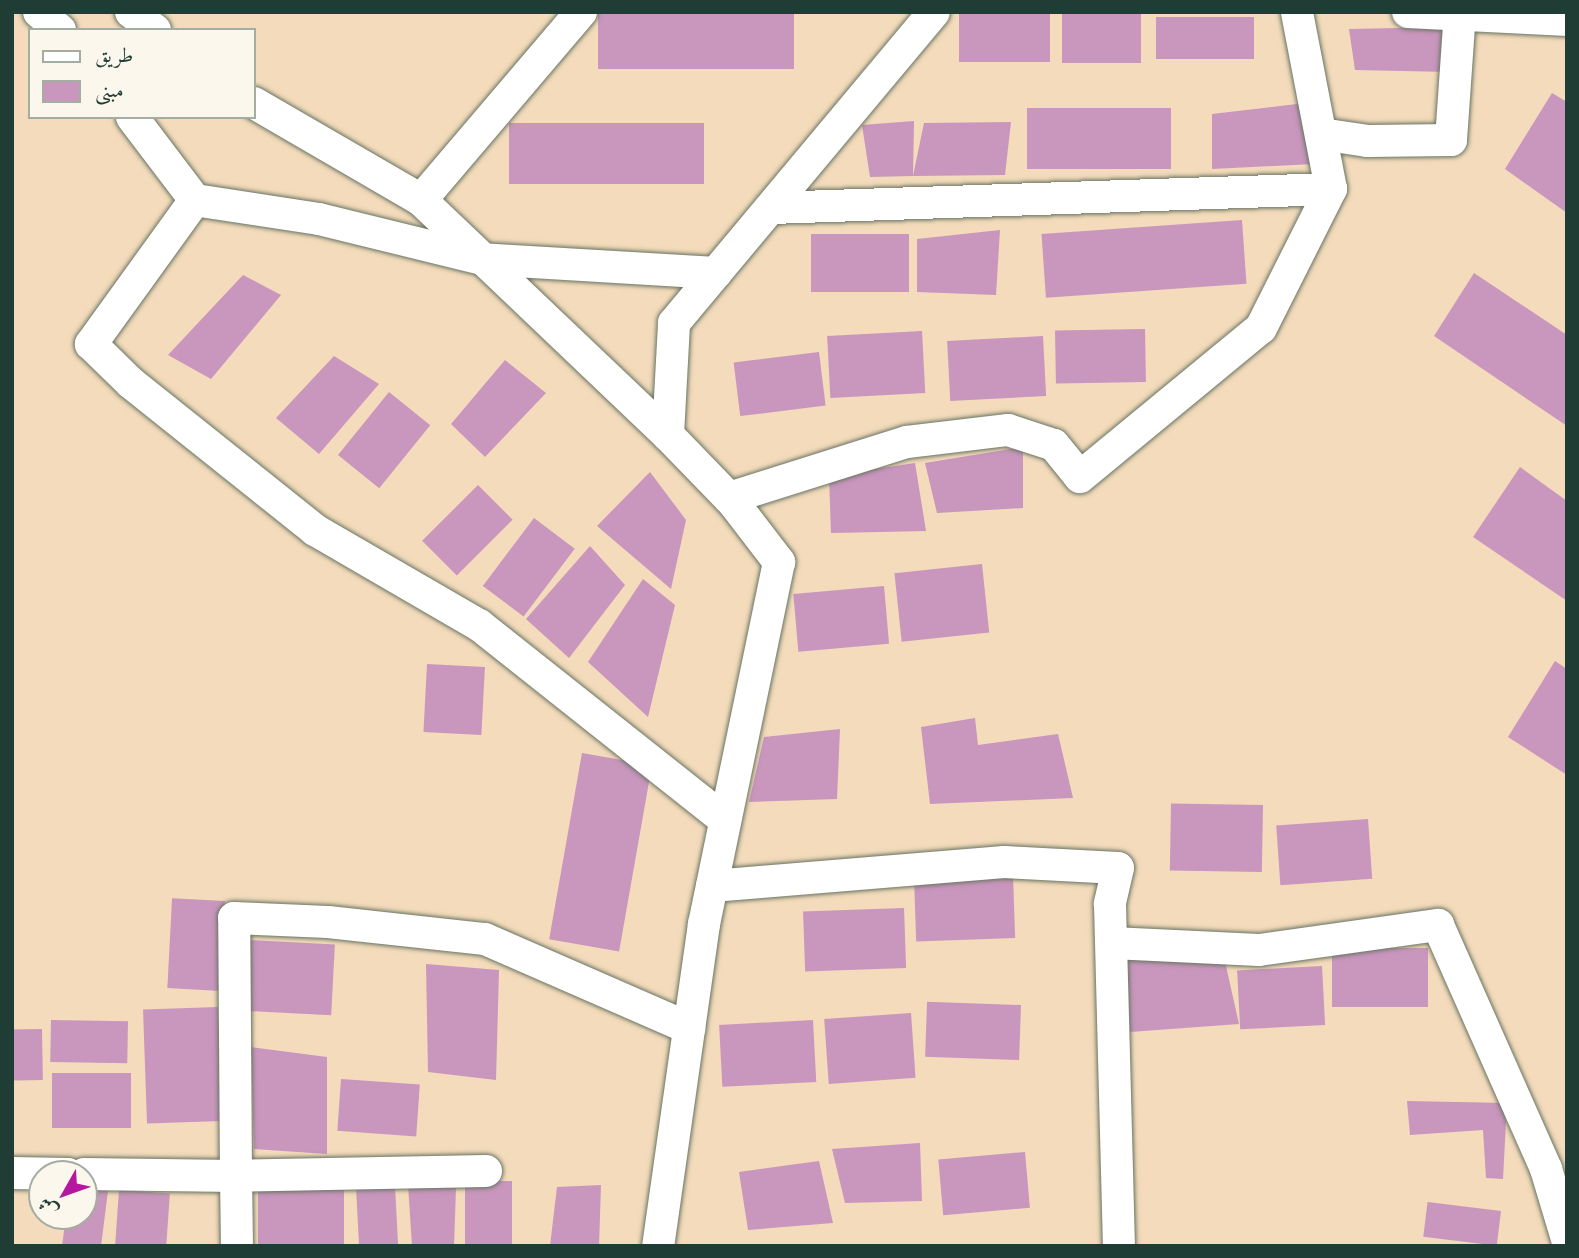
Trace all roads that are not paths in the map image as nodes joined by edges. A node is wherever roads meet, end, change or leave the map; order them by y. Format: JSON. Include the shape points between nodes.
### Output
{"nodes":[{"id":1,"x":39,"y":12,"type":"edge"},
{"id":2,"x":131,"y":12,"type":"edge"},
{"id":3,"x":581,"y":12,"type":"edge"},
{"id":4,"x":934,"y":12,"type":"edge"},
{"id":5,"x":1297,"y":12,"type":"edge"},
{"id":6,"x":1408,"y":12,"type":"edge"},
{"id":7,"x":1460,"y":13,"type":"edge"},
{"id":8,"x":1567,"y":20,"type":"edge"},
{"id":9,"x":58,"y":28,"type":"edge"},
{"id":10,"x":152,"y":28,"type":"edge"},
{"id":11,"x":256,"y":104,"type":"edge"},
{"id":12,"x":134,"y":119,"type":"edge"},
{"id":13,"x":1321,"y":134,"type":"junction"},
{"id":14,"x":1331,"y":190,"type":"junction"},
{"id":15,"x":195,"y":200,"type":"junction"},
{"id":16,"x":421,"y":200,"type":"junction"},
{"id":17,"x":771,"y":208,"type":"junction"},
{"id":18,"x":482,"y":259,"type":"junction"},
{"id":19,"x":716,"y":273,"type":"junction"},
{"id":20,"x":668,"y":435,"type":"junction"},
{"id":21,"x":729,"y":498,"type":"junction"},
{"id":22,"x":725,"y":820,"type":"junction"},
{"id":23,"x":712,"y":886,"type":"junction"},
{"id":24,"x":1111,"y":943,"type":"junction"},
{"id":25,"x":689,"y":1028,"type":"junction"},
{"id":26,"x":486,"y":1171,"type":"dead end"},
{"id":27,"x":98,"y":1174,"type":"edge"},
{"id":28,"x":236,"y":1176,"type":"junction"},
{"id":29,"x":1567,"y":1239,"type":"edge"},
{"id":30,"x":237,"y":1246,"type":"edge"},
{"id":31,"x":658,"y":1246,"type":"edge"},
{"id":32,"x":1119,"y":1246,"type":"edge"}],
"edges":[{"from":1,"to":9,"type":"street"},
{"from":2,"to":10,"type":"street"},
{"from":3,"to":16,"type":"street"},
{"from":4,"to":17,"type":"street"},
{"from":5,"to":13,"type":"street"},
{"from":6,"to":7,"type":"street"},
{"from":7,"to":8,"type":"street"},
{"from":7,"to":13,"type":"street","via":[[1451,140],[1368,141]]},
{"from":11,"to":16,"type":"street"},
{"from":12,"to":15,"type":"street"},
{"from":13,"to":14,"type":"street"},
{"from":14,"to":17,"type":"street"},
{"from":14,"to":21,"type":"street","via":[[1261,328],[1080,477],[1054,446],[1008,430],[907,442]]},
{"from":15,"to":18,"type":"street","via":[[319,219]]},
{"from":15,"to":22,"type":"street","via":[[91,344],[131,383],[315,530],[479,625]]},
{"from":16,"to":18,"type":"street"},
{"from":17,"to":19,"type":"street"},
{"from":18,"to":19,"type":"street"},
{"from":18,"to":20,"type":"street"},
{"from":19,"to":20,"type":"street","via":[[674,323]]},
{"from":20,"to":21,"type":"street"},
{"from":21,"to":22,"type":"street","via":[[779,562]]},
{"from":22,"to":23,"type":"street"},
{"from":23,"to":24,"type":"street","via":[[1004,862],[1118,868],[1110,904]]},
{"from":23,"to":25,"type":"street"},
{"from":24,"to":29,"type":"street","via":[[1259,950],[1437,925],[1546,1169]]},
{"from":24,"to":32,"type":"street"},
{"from":25,"to":28,"type":"street","via":[[485,939],[328,922],[234,918]]},
{"from":25,"to":31,"type":"street"},
{"from":26,"to":28,"type":"street"},
{"from":27,"to":28,"type":"street"},
{"from":28,"to":30,"type":"street"}]}
